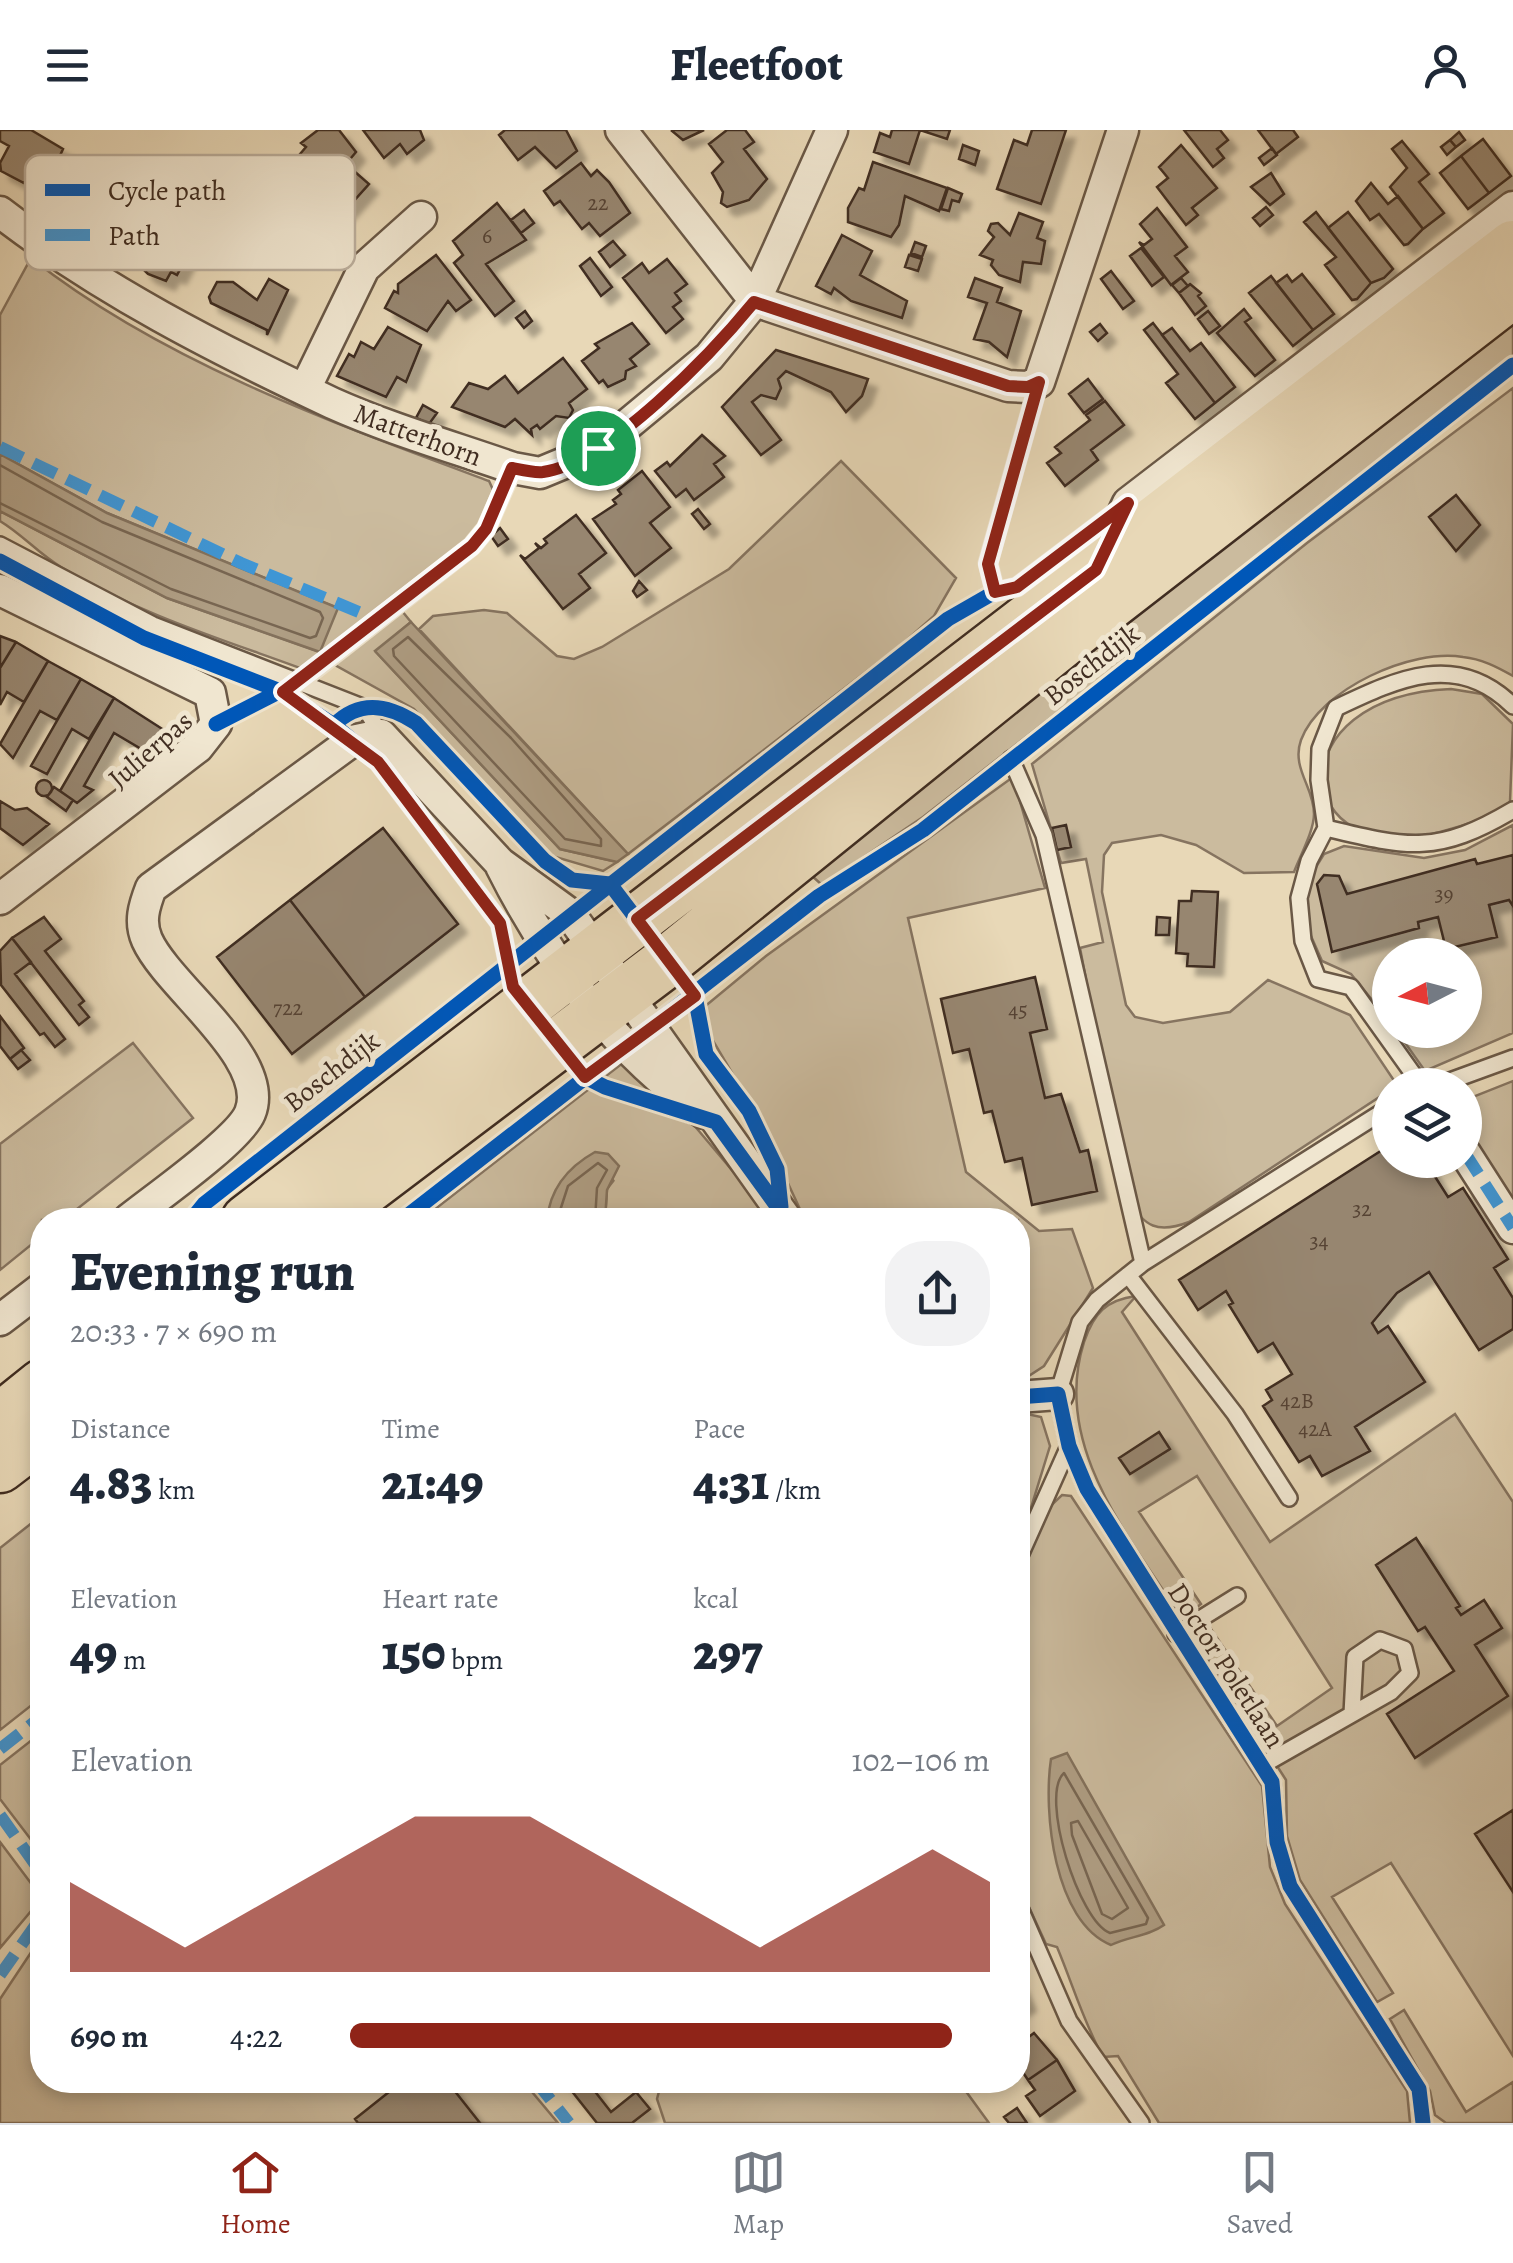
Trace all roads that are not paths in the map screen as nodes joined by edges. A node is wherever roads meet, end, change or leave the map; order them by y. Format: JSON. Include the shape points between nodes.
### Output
{"nodes":[{"id":1,"x":622,"y":130,"type":"edge"},
{"id":2,"x":832,"y":130,"type":"edge"},
{"id":3,"x":1123,"y":130,"type":"edge"},
{"id":4,"x":1513,"y":207,"type":"edge"},
{"id":5,"x":0,"y":212,"type":"edge"},
{"id":6,"x":422,"y":217,"type":"dead end"},
{"id":7,"x":25,"y":230,"type":"edge"},
{"id":8,"x":1513,"y":246,"type":"edge"},
{"id":9,"x":83,"y":270,"type":"edge"},
{"id":10,"x":1513,"y":292,"type":"edge"},
{"id":11,"x":754,"y":302,"type":"junction"},
{"id":12,"x":306,"y":389,"type":"junction"},
{"id":13,"x":0,"y":546,"type":"edge"},
{"id":14,"x":1096,"y":570,"type":"junction"},
{"id":15,"x":0,"y":590,"type":"edge"},
{"id":16,"x":1513,"y":706,"type":"edge"},
{"id":17,"x":382,"y":734,"type":"junction"},
{"id":18,"x":1011,"y":759,"type":"dead end"},
{"id":19,"x":1513,"y":810,"type":"edge"},
{"id":20,"x":1326,"y":828,"type":"junction"},
{"id":21,"x":2,"y":895,"type":"edge"},
{"id":22,"x":584,"y":964,"type":"junction"},
{"id":23,"x":613,"y":1003,"type":"junction"},
{"id":24,"x":1513,"y":1058,"type":"edge"},
{"id":25,"x":1409,"y":1068,"type":"edge"},
{"id":26,"x":1482,"y":1069,"type":"edge"},
{"id":27,"x":1372,"y":1118,"type":"edge"},
{"id":28,"x":1481,"y":1178,"type":"edge"},
{"id":29,"x":143,"y":1208,"type":"edge"},
{"id":30,"x":263,"y":1208,"type":"edge"},
{"id":31,"x":341,"y":1208,"type":"edge"},
{"id":32,"x":778,"y":1208,"type":"edge"},
{"id":33,"x":1513,"y":1228,"type":"edge"},
{"id":34,"x":1142,"y":1263,"type":"junction"},
{"id":35,"x":1128,"y":1275,"type":"junction"},
{"id":36,"x":30,"y":1297,"type":"edge"},
{"id":37,"x":0,"y":1320,"type":"edge"},
{"id":38,"x":1058,"y":1394,"type":"junction"},
{"id":39,"x":30,"y":1395,"type":"edge"},
{"id":40,"x":1030,"y":1396,"type":"edge"},
{"id":41,"x":0,"y":1419,"type":"edge"},
{"id":42,"x":30,"y":1444,"type":"edge"},
{"id":43,"x":1069,"y":1446,"type":"junction"},
{"id":44,"x":0,"y":1467,"type":"edge"},
{"id":45,"x":1289,"y":1498,"type":"dead end"},
{"id":46,"x":1030,"y":1533,"type":"edge"},
{"id":47,"x":1237,"y":1596,"type":"dead end"},
{"id":48,"x":1176,"y":1634,"type":"junction"},
{"id":49,"x":1352,"y":1714,"type":"junction"},
{"id":50,"x":1261,"y":1766,"type":"junction"},
{"id":51,"x":1030,"y":1932,"type":"edge"},
{"id":52,"x":1140,"y":2123,"type":"edge"},
{"id":53,"x":1424,"y":2123,"type":"edge"}],
"edges":[{"from":1,"to":11,"type":"street"},
{"from":2,"to":11,"type":"street","name":"Matterhorn"},
{"from":3,"to":11,"type":"street","via":[[1039,382],[1008,386]]},
{"from":4,"to":14,"type":"street","via":[[1128,503]]},
{"from":5,"to":7,"type":"street","name":"Matterhorn"},
{"from":6,"to":12,"type":"street","via":[[364,268]]},
{"from":8,"to":14,"type":"main road"},
{"from":9,"to":12,"type":"street","name":"Matterhorn"},
{"from":10,"to":23,"type":"main road","name":"Boschdijk","via":[[1091,619]]},
{"from":11,"to":12,"type":"street","name":"Matterhorn","via":[[709,356],[598,448],[540,473]]},
{"from":13,"to":17,"type":"lane","via":[[153,624],[366,708]]},
{"from":14,"to":22,"type":"main road"},
{"from":15,"to":21,"type":"street","name":"Julierpas","via":[[210,693],[216,724],[198,747]]},
{"from":16,"to":20,"type":"lane","via":[[1454,672],[1394,681],[1336,708],[1320,749]]},
{"from":17,"to":22,"type":"street","via":[[500,863],[528,920]]},
{"from":17,"to":29,"type":"street","name":"Boschdijk","via":[[352,742],[151,888],[142,912],[147,940],[242,1063],[254,1089],[250,1115],[235,1133]]},
{"from":18,"to":34,"type":"lane","via":[[1044,835]]},
{"from":19,"to":20,"type":"lane","via":[[1437,844],[1397,845]]},
{"from":20,"to":25,"type":"lane","via":[[1299,898],[1303,941],[1318,979],[1351,986]]},
{"from":22,"to":23,"type":"street"},
{"from":22,"to":30,"type":"main road"},
{"from":23,"to":31,"type":"main road","name":"Boschdijk"},
{"from":23,"to":32,"type":"street","via":[[716,1122]]},
{"from":24,"to":26,"type":"lane"},
{"from":27,"to":34,"type":"lane","name":"Doctor Poletlaan"},
{"from":28,"to":33,"type":"street"},
{"from":34,"to":35,"type":"lane","name":"Doctor Poletlaan"},
{"from":35,"to":38,"type":"lane","name":"Doctor Poletlaan","via":[[1080,1322]]},
{"from":35,"to":45,"type":"lane","via":[[1235,1414]]},
{"from":36,"to":37,"type":"street"},
{"from":38,"to":40,"type":"street"},
{"from":38,"to":43,"type":"lane","name":"Doctor Poletlaan"},
{"from":39,"to":41,"type":"main road"},
{"from":42,"to":44,"type":"main road"},
{"from":43,"to":46,"type":"lane"},
{"from":43,"to":48,"type":"lane","name":"Doctor Poletlaan","via":[[1086,1490]]},
{"from":47,"to":48,"type":"lane"},
{"from":48,"to":50,"type":"lane","name":"Doctor Poletlaan"},
{"from":49,"to":49,"type":"lane","via":[[1410,1673],[1404,1650],[1380,1640],[1356,1658]]},
{"from":49,"to":50,"type":"lane"},
{"from":50,"to":53,"type":"lane","name":"Doctor Poletlaan","via":[[1272,1782],[1276,1842],[1290,1886],[1419,2089]]},
{"from":51,"to":52,"type":"lane","via":[[1069,2021]]}]}
